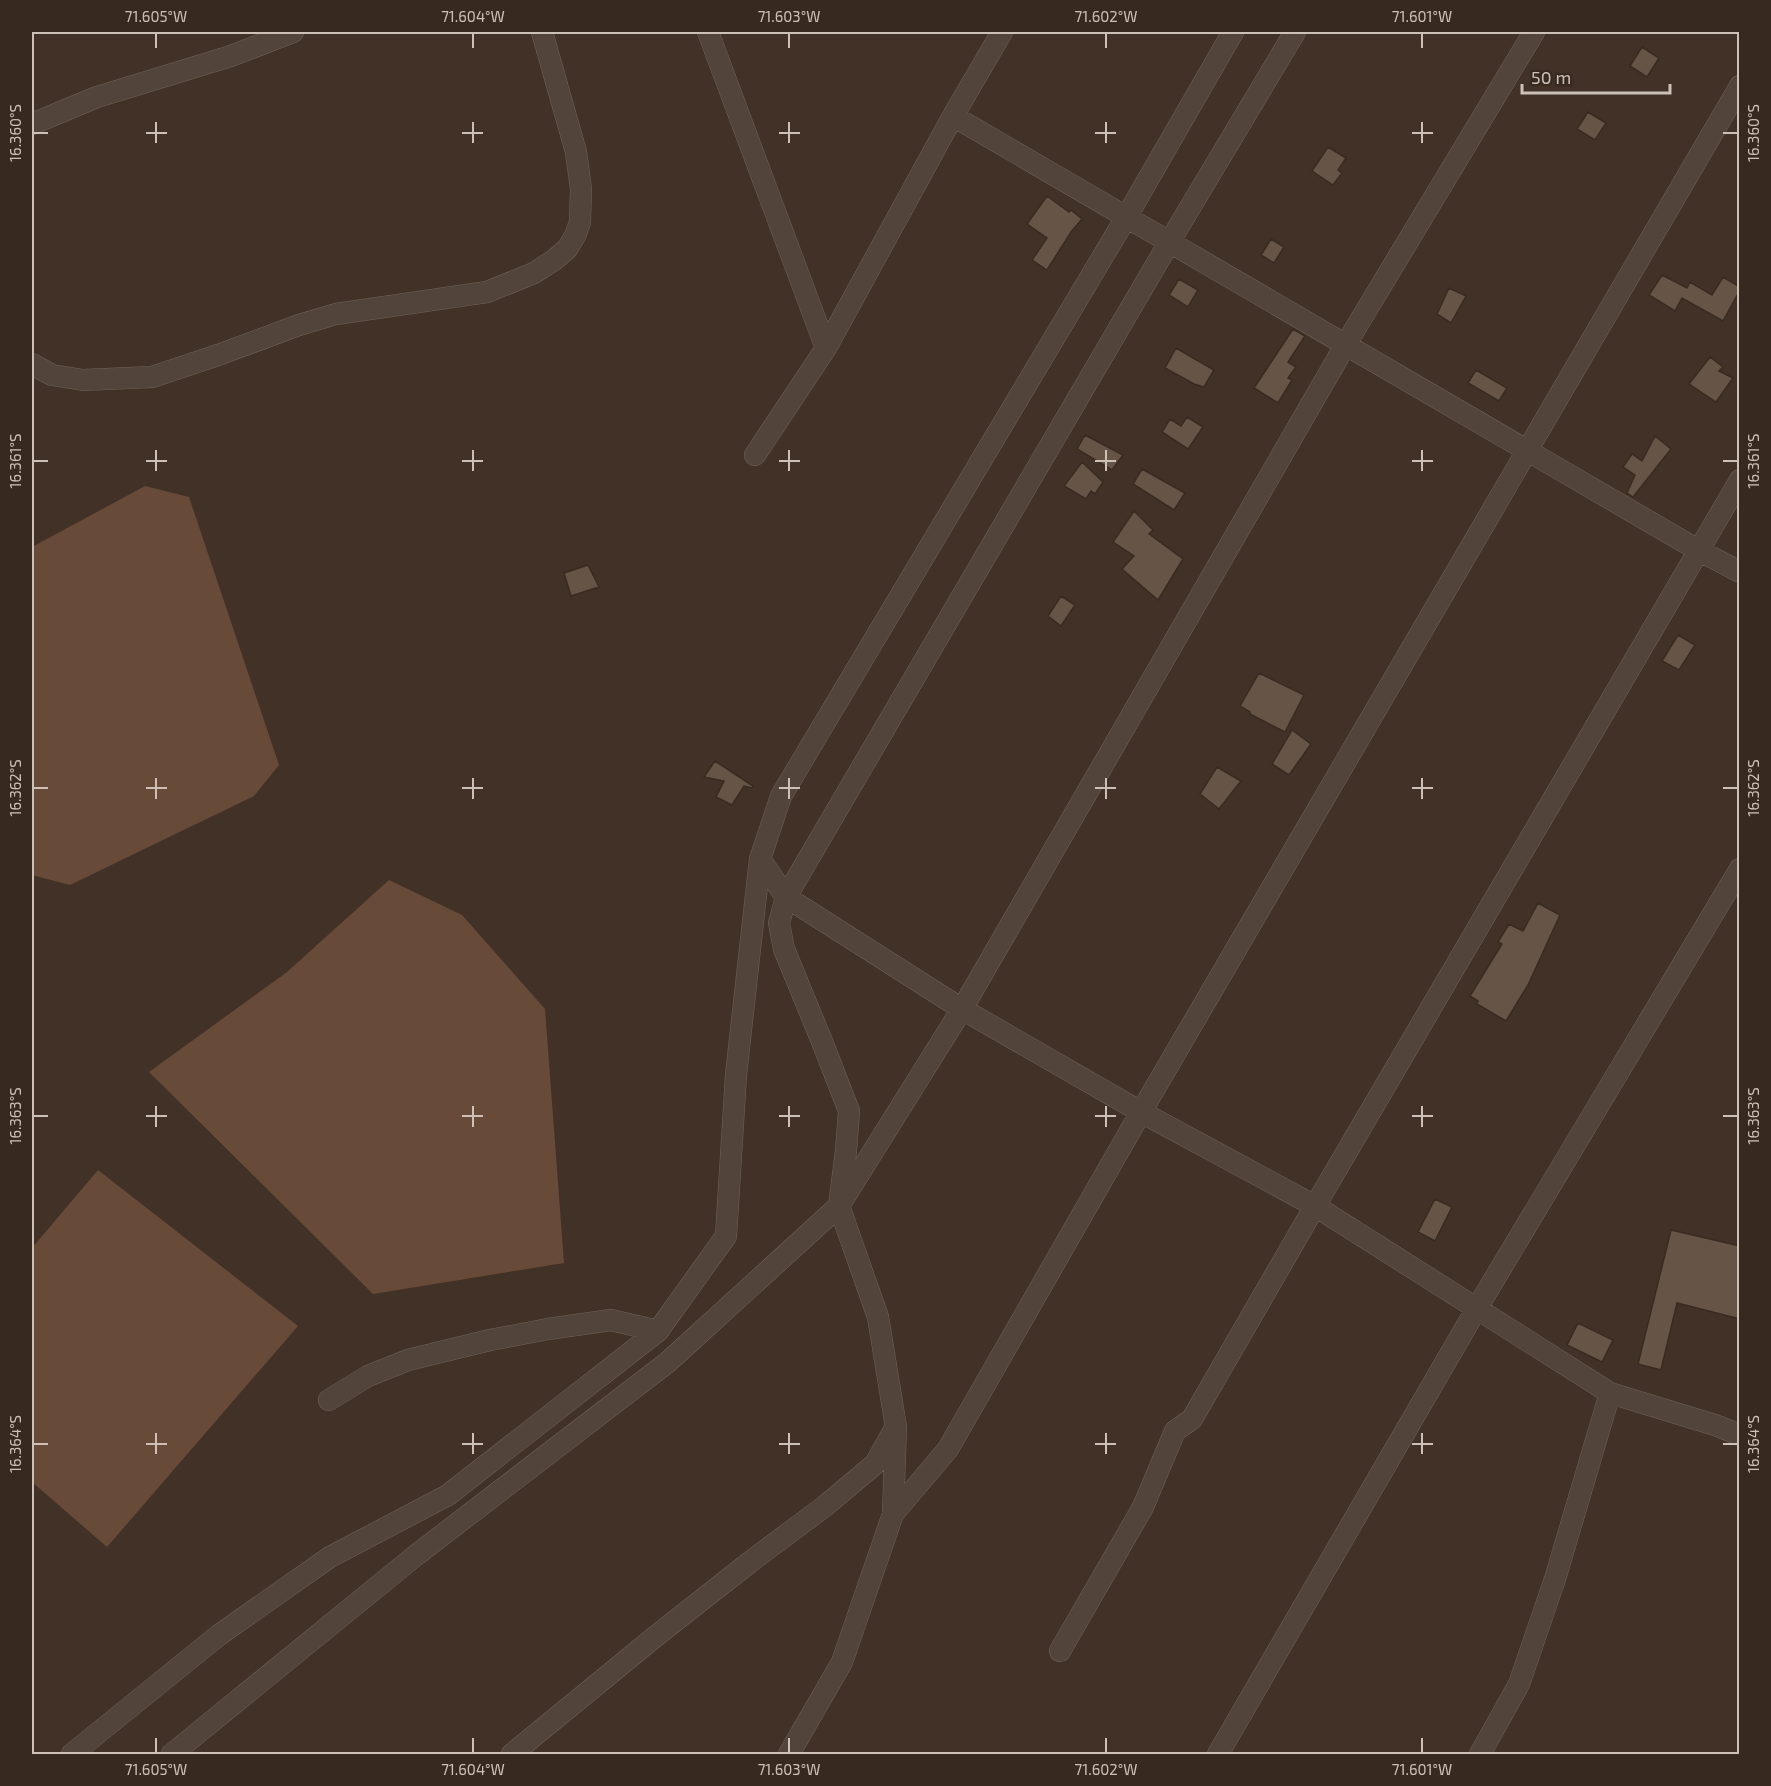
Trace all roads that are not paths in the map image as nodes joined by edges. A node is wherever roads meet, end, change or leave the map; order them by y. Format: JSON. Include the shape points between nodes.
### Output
{"nodes":[{"id":1,"x":293,"y":32,"type":"edge"},
{"id":2,"x":542,"y":32,"type":"edge"},
{"id":3,"x":708,"y":32,"type":"edge"},
{"id":4,"x":1002,"y":32,"type":"edge"},
{"id":5,"x":1233,"y":32,"type":"edge"},
{"id":6,"x":1295,"y":32,"type":"edge"},
{"id":7,"x":1534,"y":32,"type":"edge"},
{"id":8,"x":1740,"y":86,"type":"edge"},
{"id":9,"x":953,"y":116,"type":"junction"},
{"id":10,"x":32,"y":124,"type":"edge"},
{"id":11,"x":1127,"y":216,"type":"junction"},
{"id":12,"x":1170,"y":241,"type":"junction"},
{"id":13,"x":1346,"y":344,"type":"junction"},
{"id":14,"x":826,"y":348,"type":"junction"},
{"id":15,"x":32,"y":364,"type":"edge"},
{"id":16,"x":1527,"y":451,"type":"junction"},
{"id":17,"x":755,"y":455,"type":"dead end"},
{"id":18,"x":1740,"y":480,"type":"edge"},
{"id":19,"x":1698,"y":550,"type":"junction"},
{"id":20,"x":1740,"y":572,"type":"edge"},
{"id":21,"x":760,"y":859,"type":"junction"},
{"id":22,"x":1739,"y":872,"type":"edge"},
{"id":23,"x":786,"y":897,"type":"junction"},
{"id":24,"x":962,"y":1009,"type":"junction"},
{"id":25,"x":1141,"y":1112,"type":"junction"},
{"id":26,"x":839,"y":1206,"type":"junction"},
{"id":27,"x":1315,"y":1206,"type":"junction"},
{"id":28,"x":1477,"y":1308,"type":"junction"},
{"id":29,"x":658,"y":1330,"type":"junction"},
{"id":30,"x":1610,"y":1394,"type":"junction"},
{"id":31,"x":329,"y":1400,"type":"dead end"},
{"id":32,"x":896,"y":1427,"type":"junction"},
{"id":33,"x":1740,"y":1436,"type":"edge"},
{"id":34,"x":893,"y":1514,"type":"junction"},
{"id":35,"x":1060,"y":1651,"type":"dead end"},
{"id":36,"x":72,"y":1755,"type":"edge"},
{"id":37,"x":172,"y":1755,"type":"edge"},
{"id":38,"x":512,"y":1755,"type":"edge"},
{"id":39,"x":789,"y":1755,"type":"edge"},
{"id":40,"x":1218,"y":1755,"type":"edge"},
{"id":41,"x":1480,"y":1755,"type":"edge"}],
"edges":[{"from":1,"to":10,"type":"street","via":[[231,56],[97,97]]},
{"from":2,"to":15,"type":"street","via":[[576,152],[581,189],[580,222],[575,236],[554,260],[488,292],[336,315],[152,377],[83,380],[52,375]]},
{"from":3,"to":14,"type":"street"},
{"from":4,"to":9,"type":"street"},
{"from":5,"to":11,"type":"street"},
{"from":6,"to":12,"type":"street"},
{"from":7,"to":13,"type":"street"},
{"from":8,"to":16,"type":"street"},
{"from":9,"to":11,"type":"street"},
{"from":9,"to":14,"type":"street"},
{"from":11,"to":12,"type":"street"},
{"from":11,"to":21,"type":"street","via":[[781,796]]},
{"from":12,"to":13,"type":"street"},
{"from":12,"to":23,"type":"street"},
{"from":13,"to":16,"type":"street"},
{"from":13,"to":24,"type":"street"},
{"from":14,"to":17,"type":"street"},
{"from":16,"to":19,"type":"street"},
{"from":16,"to":25,"type":"street"},
{"from":18,"to":19,"type":"street"},
{"from":19,"to":20,"type":"street"},
{"from":19,"to":27,"type":"street"},
{"from":21,"to":23,"type":"street"},
{"from":21,"to":29,"type":"street","via":[[736,1075],[726,1236]]},
{"from":22,"to":28,"type":"street"},
{"from":23,"to":24,"type":"street"},
{"from":23,"to":26,"type":"street","via":[[780,923],[784,949],[849,1111]]},
{"from":24,"to":25,"type":"street"},
{"from":24,"to":26,"type":"street"},
{"from":25,"to":27,"type":"street"},
{"from":25,"to":34,"type":"street","via":[[948,1449]]},
{"from":26,"to":32,"type":"street","via":[[878,1317]]},
{"from":26,"to":37,"type":"street","via":[[668,1362],[415,1556]]},
{"from":27,"to":28,"type":"street"},
{"from":27,"to":35,"type":"street","via":[[1192,1419],[1175,1431],[1143,1507]]},
{"from":28,"to":30,"type":"street"},
{"from":28,"to":40,"type":"street"},
{"from":29,"to":31,"type":"street","via":[[611,1320],[490,1340],[408,1360],[368,1376]]},
{"from":29,"to":36,"type":"street","via":[[448,1495],[330,1557],[219,1635]]},
{"from":30,"to":33,"type":"street","via":[[1716,1425]]},
{"from":30,"to":41,"type":"street","via":[[1555,1579],[1519,1683]]},
{"from":32,"to":34,"type":"street"},
{"from":32,"to":38,"type":"street","via":[[875,1464]]},
{"from":34,"to":39,"type":"street","via":[[842,1662]]}]}
